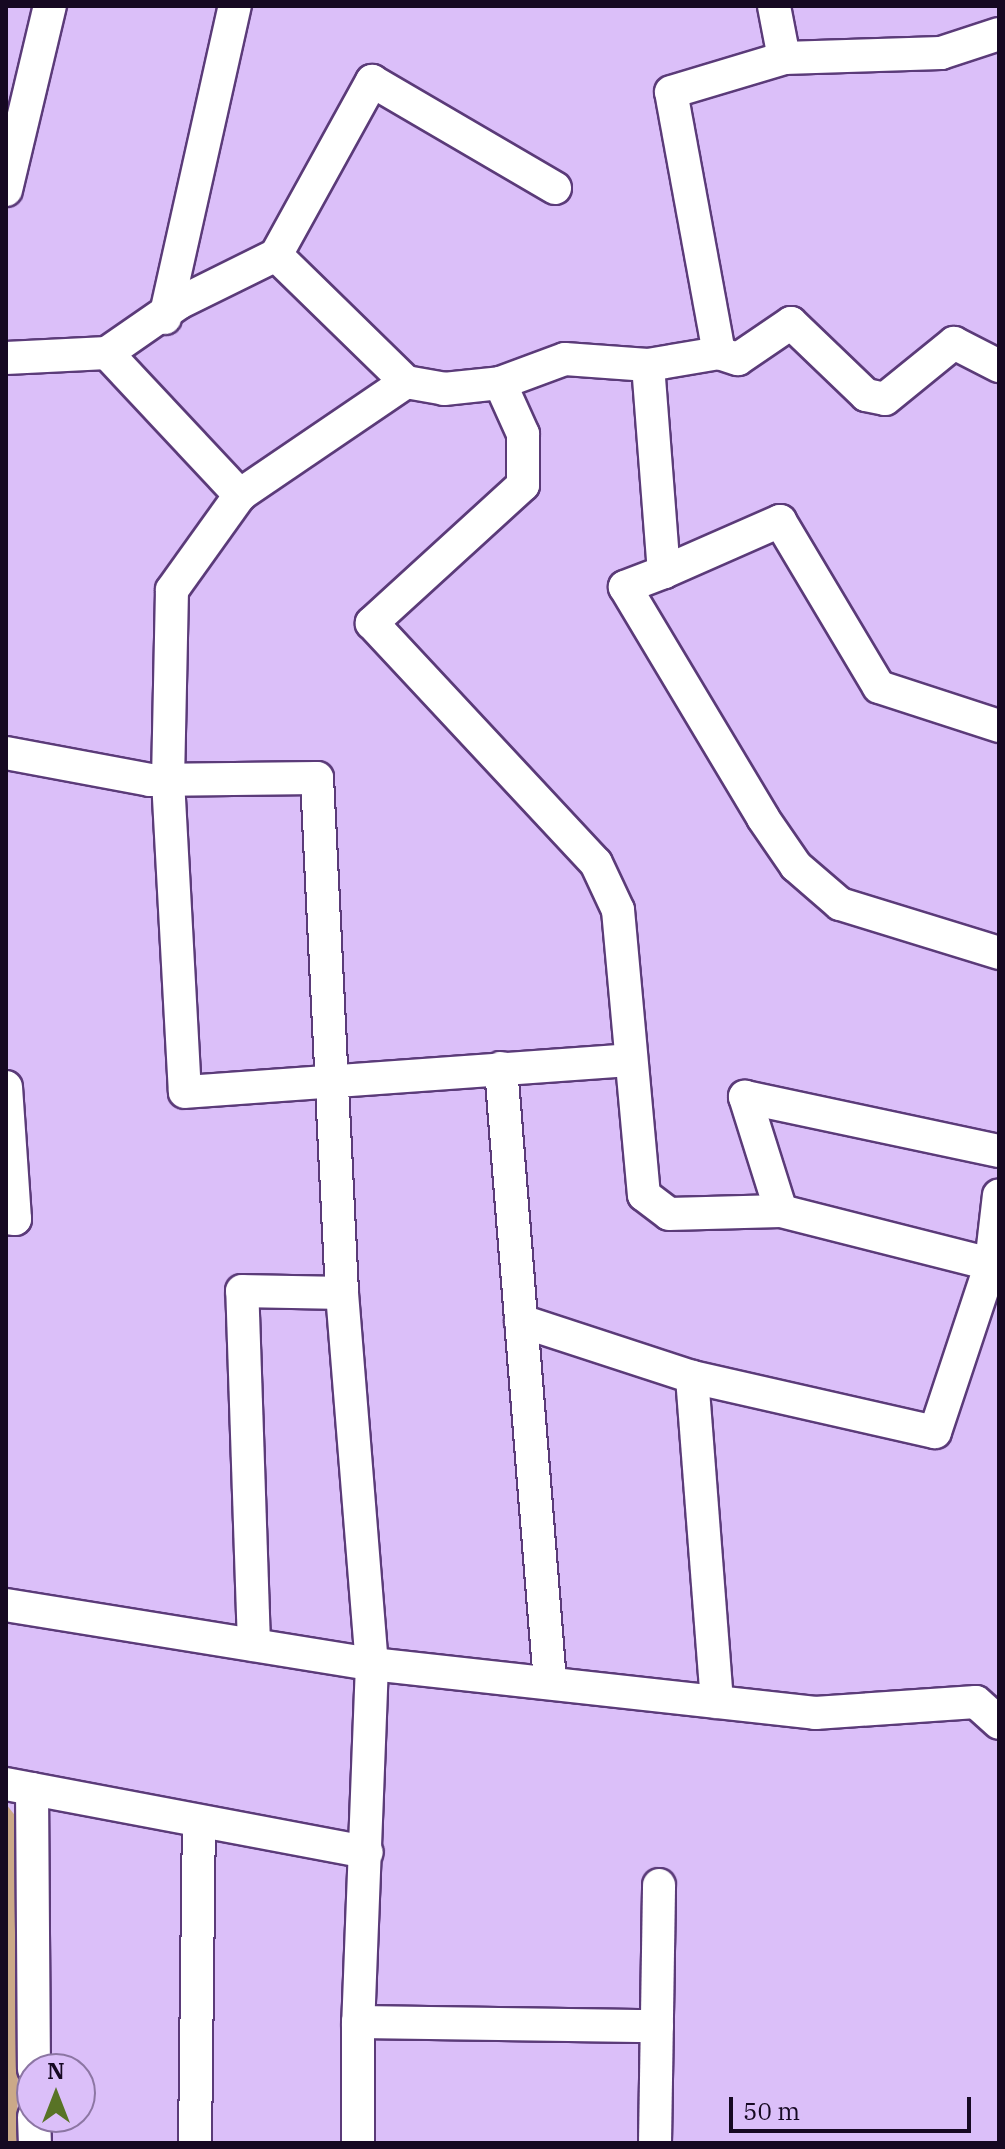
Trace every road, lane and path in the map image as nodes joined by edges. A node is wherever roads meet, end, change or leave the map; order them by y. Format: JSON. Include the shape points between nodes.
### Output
{"nodes":[{"id":1,"x":50,"y":6,"type":"edge"},
{"id":2,"x":235,"y":6,"type":"edge"},
{"id":3,"x":774,"y":6,"type":"edge"},
{"id":4,"x":999,"y":34,"type":"edge"},
{"id":5,"x":784,"y":58,"type":"junction"},
{"id":6,"x":555,"y":188,"type":"dead end"},
{"id":7,"x":6,"y":190,"type":"edge"},
{"id":8,"x":276,"y":255,"type":"junction"},
{"id":9,"x":165,"y":318,"type":"junction"},
{"id":10,"x":107,"y":353,"type":"junction"},
{"id":11,"x":719,"y":353,"type":"junction"},
{"id":12,"x":6,"y":358,"type":"edge"},
{"id":13,"x":648,"y":365,"type":"junction"},
{"id":14,"x":999,"y":366,"type":"edge"},
{"id":15,"x":406,"y":382,"type":"junction"},
{"id":16,"x":500,"y":383,"type":"junction"},
{"id":17,"x":240,"y":495,"type":"junction"},
{"id":18,"x":664,"y":572,"type":"junction"},
{"id":19,"x":999,"y":726,"type":"edge"},
{"id":20,"x":6,"y":753,"type":"edge"},
{"id":21,"x":168,"y":780,"type":"junction"},
{"id":22,"x":999,"y":953,"type":"edge"},
{"id":23,"x":631,"y":1060,"type":"junction"},
{"id":24,"x":501,"y":1068,"type":"junction"},
{"id":25,"x":332,"y":1082,"type":"junction"},
{"id":26,"x":6,"y":1087,"type":"edge"},
{"id":27,"x":999,"y":1151,"type":"edge"},
{"id":28,"x":999,"y":1195,"type":"edge"},
{"id":29,"x":781,"y":1211,"type":"junction"},
{"id":30,"x":6,"y":1218,"type":"edge"},
{"id":31,"x":991,"y":1264,"type":"junction"},
{"id":32,"x":342,"y":1293,"type":"junction"},
{"id":33,"x":521,"y":1321,"type":"junction"},
{"id":34,"x":692,"y":1377,"type":"junction"},
{"id":35,"x":6,"y":1605,"type":"edge"},
{"id":36,"x":254,"y":1645,"type":"junction"},
{"id":37,"x":372,"y":1664,"type":"junction"},
{"id":38,"x":550,"y":1683,"type":"junction"},
{"id":39,"x":717,"y":1702,"type":"junction"},
{"id":40,"x":999,"y":1723,"type":"edge"},
{"id":41,"x":19,"y":1787,"type":"edge"},
{"id":42,"x":199,"y":1822,"type":"junction"},
{"id":43,"x":367,"y":1852,"type":"junction"},
{"id":44,"x":659,"y":1885,"type":"dead end"},
{"id":45,"x":358,"y":2022,"type":"junction"},
{"id":46,"x":657,"y":2026,"type":"junction"},
{"id":47,"x":33,"y":2053,"type":"edge"},
{"id":48,"x":195,"y":2143,"type":"edge"},
{"id":49,"x":358,"y":2143,"type":"edge"},
{"id":50,"x":655,"y":2143,"type":"edge"}],
"edges":[{"from":1,"to":7,"type":"street"},
{"from":2,"to":9,"type":"street"},
{"from":3,"to":5,"type":"street"},
{"from":4,"to":5,"type":"street","via":[[941,53]]},
{"from":5,"to":11,"type":"street","via":[[671,92]]},
{"from":6,"to":8,"type":"street","via":[[372,81]]},
{"from":8,"to":9,"type":"street","via":[[179,303]]},
{"from":8,"to":15,"type":"street"},
{"from":9,"to":10,"type":"street"},
{"from":10,"to":12,"type":"street"},
{"from":10,"to":17,"type":"street"},
{"from":11,"to":13,"type":"street"},
{"from":11,"to":14,"type":"street","via":[[738,359],[791,323],[866,395],[885,399],[954,343]]},
{"from":13,"to":16,"type":"street","via":[[565,359]]},
{"from":13,"to":18,"type":"street"},
{"from":15,"to":16,"type":"street","via":[[444,389]]},
{"from":15,"to":17,"type":"street"},
{"from":16,"to":23,"type":"street","via":[[523,434],[523,485],[372,623],[596,863],[618,910]]},
{"from":17,"to":21,"type":"street","via":[[172,590]]},
{"from":18,"to":19,"type":"street","via":[[780,521],[879,687]]},
{"from":18,"to":22,"type":"street","via":[[625,587],[796,866],[840,904]]},
{"from":20,"to":21,"type":"street"},
{"from":21,"to":25,"type":"street","via":[[317,778]]},
{"from":21,"to":25,"type":"street","via":[[185,1092]]},
{"from":23,"to":24,"type":"street"},
{"from":23,"to":29,"type":"street","via":[[644,1195],[669,1214]]},
{"from":24,"to":25,"type":"street"},
{"from":24,"to":33,"type":"street"},
{"from":25,"to":32,"type":"street"},
{"from":26,"to":30,"type":"street","via":[[15,1219]]},
{"from":27,"to":29,"type":"street","via":[[745,1097]]},
{"from":28,"to":31,"type":"street"},
{"from":29,"to":31,"type":"street"},
{"from":31,"to":34,"type":"street","via":[[935,1432]]},
{"from":32,"to":36,"type":"street","via":[[242,1291]]},
{"from":32,"to":37,"type":"street"},
{"from":33,"to":34,"type":"street"},
{"from":33,"to":38,"type":"street"},
{"from":34,"to":39,"type":"street"},
{"from":35,"to":36,"type":"street"},
{"from":36,"to":37,"type":"street"},
{"from":37,"to":38,"type":"street"},
{"from":37,"to":43,"type":"street"},
{"from":38,"to":39,"type":"street"},
{"from":39,"to":40,"type":"street","via":[[815,1713],[976,1702]]},
{"from":41,"to":42,"type":"street"},
{"from":41,"to":47,"type":"street"},
{"from":42,"to":43,"type":"street"},
{"from":42,"to":48,"type":"street"},
{"from":43,"to":45,"type":"street"},
{"from":44,"to":46,"type":"street"},
{"from":45,"to":46,"type":"street"},
{"from":45,"to":49,"type":"street"},
{"from":46,"to":50,"type":"street"}]}
